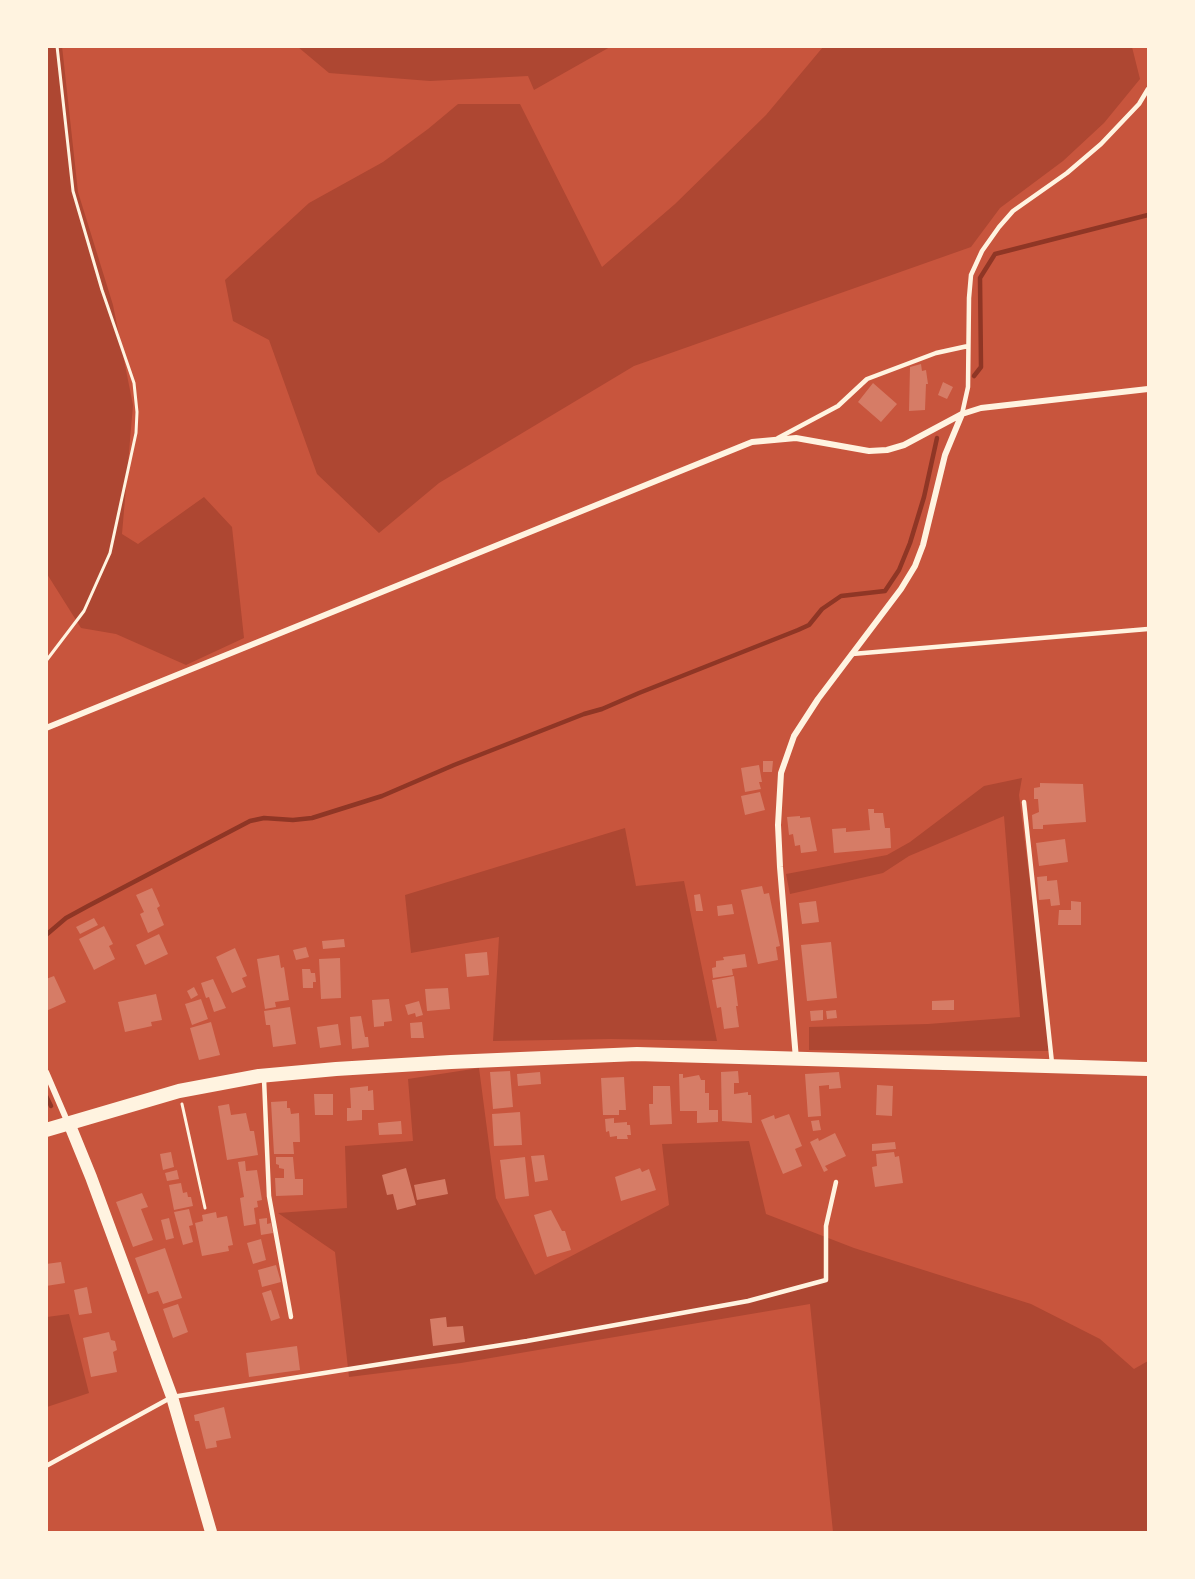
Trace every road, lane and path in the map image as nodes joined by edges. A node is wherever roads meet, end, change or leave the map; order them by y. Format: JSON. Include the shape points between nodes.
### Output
{"nodes":[{"id":1,"x":57,"y":46,"type":"edge"},
{"id":2,"x":1149,"y":89,"type":"edge"},
{"id":3,"x":968,"y":346,"type":"junction"},
{"id":4,"x":1149,"y":389,"type":"edge"},
{"id":5,"x":962,"y":414,"type":"junction"},
{"id":6,"x":778,"y":438,"type":"junction"},
{"id":7,"x":1149,"y":629,"type":"edge"},
{"id":8,"x":852,"y":654,"type":"junction"},
{"id":9,"x":46,"y":661,"type":"edge"},
{"id":10,"x":46,"y":728,"type":"edge"},
{"id":11,"x":1024,"y":802,"type":"dead end"},
{"id":12,"x":796,"y":1059,"type":"junction"},
{"id":13,"x":1053,"y":1066,"type":"junction"},
{"id":14,"x":1149,"y":1069,"type":"edge"},
{"id":15,"x":46,"y":1072,"type":"edge"},
{"id":16,"x":264,"y":1076,"type":"junction"},
{"id":17,"x":179,"y":1092,"type":"junction"},
{"id":18,"x":69,"y":1123,"type":"junction"},
{"id":19,"x":46,"y":1130,"type":"edge"},
{"id":20,"x":836,"y":1182,"type":"dead end"},
{"id":21,"x":205,"y":1208,"type":"dead end"},
{"id":22,"x":291,"y":1317,"type":"dead end"},
{"id":23,"x":172,"y":1396,"type":"junction"},
{"id":24,"x":46,"y":1466,"type":"edge"},
{"id":25,"x":211,"y":1533,"type":"edge"}],
"edges":[{"from":1,"to":9,"type":"path","via":[[73,190],[134,382],[137,412],[110,553],[84,611]]},
{"from":2,"to":3,"type":"lane","via":[[1101,144],[1013,211],[982,251],[971,275]]},
{"from":3,"to":5,"type":"lane","via":[[968,387]]},
{"from":3,"to":6,"type":"lane","via":[[936,353],[867,379],[828,412]]},
{"from":4,"to":5,"type":"street","via":[[981,408]]},
{"from":5,"to":6,"type":"street","via":[[904,445],[886,450]]},
{"from":5,"to":8,"type":"street","via":[[945,455],[924,545],[915,566]]},
{"from":6,"to":10,"type":"street","via":[[752,442]]},
{"from":7,"to":8,"type":"lane"},
{"from":8,"to":12,"type":"street","via":[[794,736],[782,773],[780,867]]},
{"from":11,"to":13,"type":"lane"},
{"from":12,"to":13,"type":"highway"},
{"from":12,"to":16,"type":"highway","via":[[559,1056]]},
{"from":13,"to":14,"type":"highway"},
{"from":15,"to":18,"type":"street"},
{"from":16,"to":17,"type":"highway"},
{"from":16,"to":22,"type":"lane","via":[[269,1196]]},
{"from":17,"to":18,"type":"highway"},
{"from":17,"to":21,"type":"path"},
{"from":18,"to":19,"type":"highway"},
{"from":18,"to":23,"type":"main road"},
{"from":20,"to":23,"type":"lane","via":[[826,1226],[826,1280],[725,1306]]},
{"from":23,"to":24,"type":"lane"},
{"from":23,"to":25,"type":"main road"}]}
